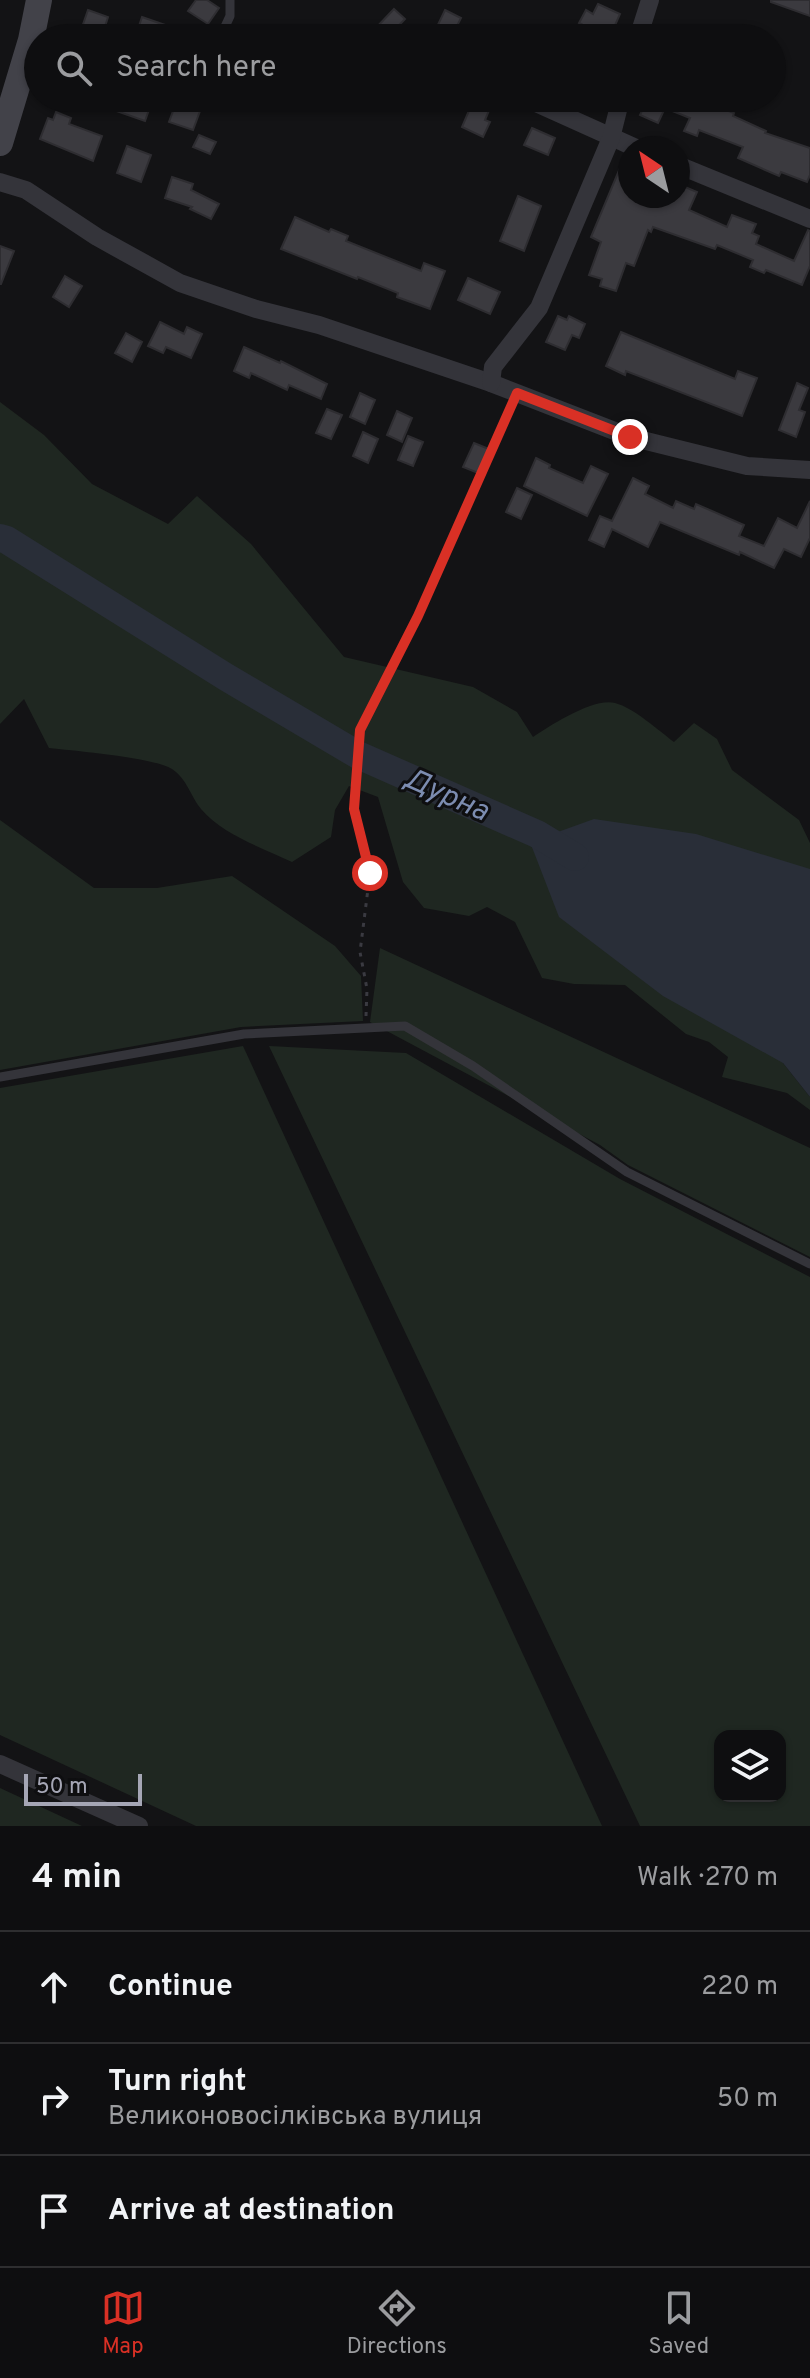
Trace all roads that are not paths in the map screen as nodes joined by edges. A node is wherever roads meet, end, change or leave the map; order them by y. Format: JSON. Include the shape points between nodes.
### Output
{"nodes":[{"id":1,"x":39,"y":0,"type":"edge"},
{"id":2,"x":230,"y":0,"type":"edge"},
{"id":3,"x":650,"y":0,"type":"edge"},
{"id":4,"x":36,"y":24,"type":"edge"},
{"id":5,"x":226,"y":24,"type":"edge"},
{"id":6,"x":642,"y":24,"type":"edge"},
{"id":7,"x":24,"y":71,"type":"edge"},
{"id":8,"x":555,"y":112,"type":"edge"},
{"id":9,"x":618,"y":112,"type":"edge"},
{"id":10,"x":611,"y":138,"type":"junction"},
{"id":11,"x":618,"y":141,"type":"edge"},
{"id":12,"x":0,"y":143,"type":"edge"},
{"id":13,"x":690,"y":170,"type":"edge"},
{"id":14,"x":0,"y":182,"type":"edge"},
{"id":15,"x":810,"y":219,"type":"edge"},
{"id":16,"x":491,"y":383,"type":"junction"},
{"id":17,"x":810,"y":470,"type":"edge"},
{"id":18,"x":0,"y":1077,"type":"edge"},
{"id":19,"x":810,"y":1264,"type":"edge"},
{"id":20,"x":0,"y":1764,"type":"edge"},
{"id":21,"x":139,"y":1826,"type":"edge"}],
"edges":[{"from":1,"to":4,"type":"main road"},
{"from":2,"to":5,"type":"lane"},
{"from":3,"to":6,"type":"street"},
{"from":7,"to":12,"type":"main road"},
{"from":8,"to":10,"type":"street"},
{"from":9,"to":10,"type":"street"},
{"from":10,"to":11,"type":"street"},
{"from":10,"to":16,"type":"street","via":[[539,308],[493,367]]},
{"from":13,"to":15,"type":"street"},
{"from":14,"to":16,"type":"street","via":[[26,190],[180,283]]},
{"from":16,"to":17,"type":"street","via":[[630,437],[747,466]]},
{"from":18,"to":19,"type":"lane","via":[[244,1034],[405,1026],[627,1172]]},
{"from":20,"to":21,"type":"street"}]}
